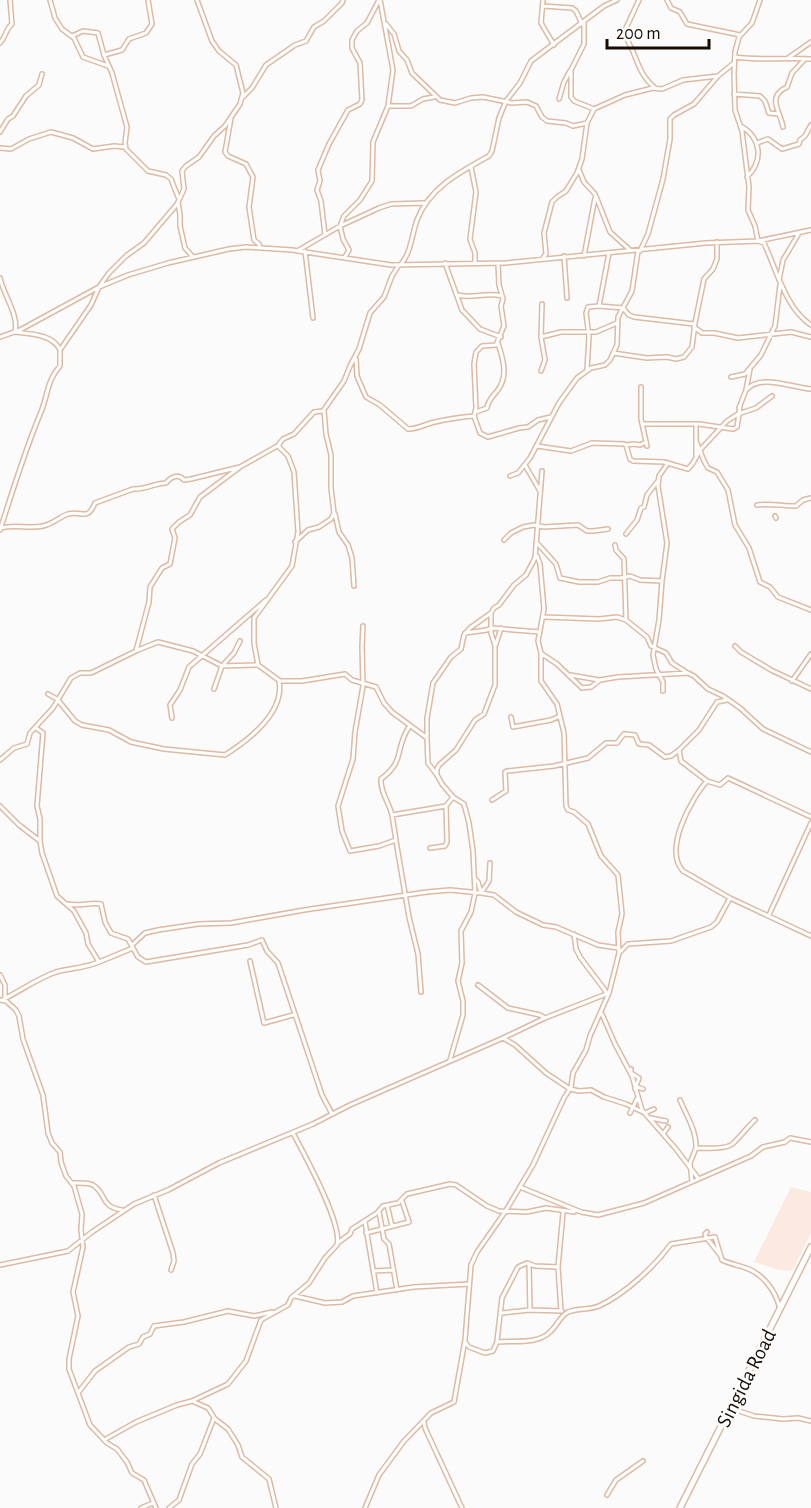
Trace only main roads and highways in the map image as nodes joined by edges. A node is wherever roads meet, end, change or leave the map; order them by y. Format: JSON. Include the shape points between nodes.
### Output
{"nodes":[{"id":1,"x":811,"y":1247,"type":"edge"},
{"id":2,"x":680,"y":1508,"type":"edge"}],
"edges":[{"from":1,"to":2,"type":"highway","name":"Singida Road"}]}
